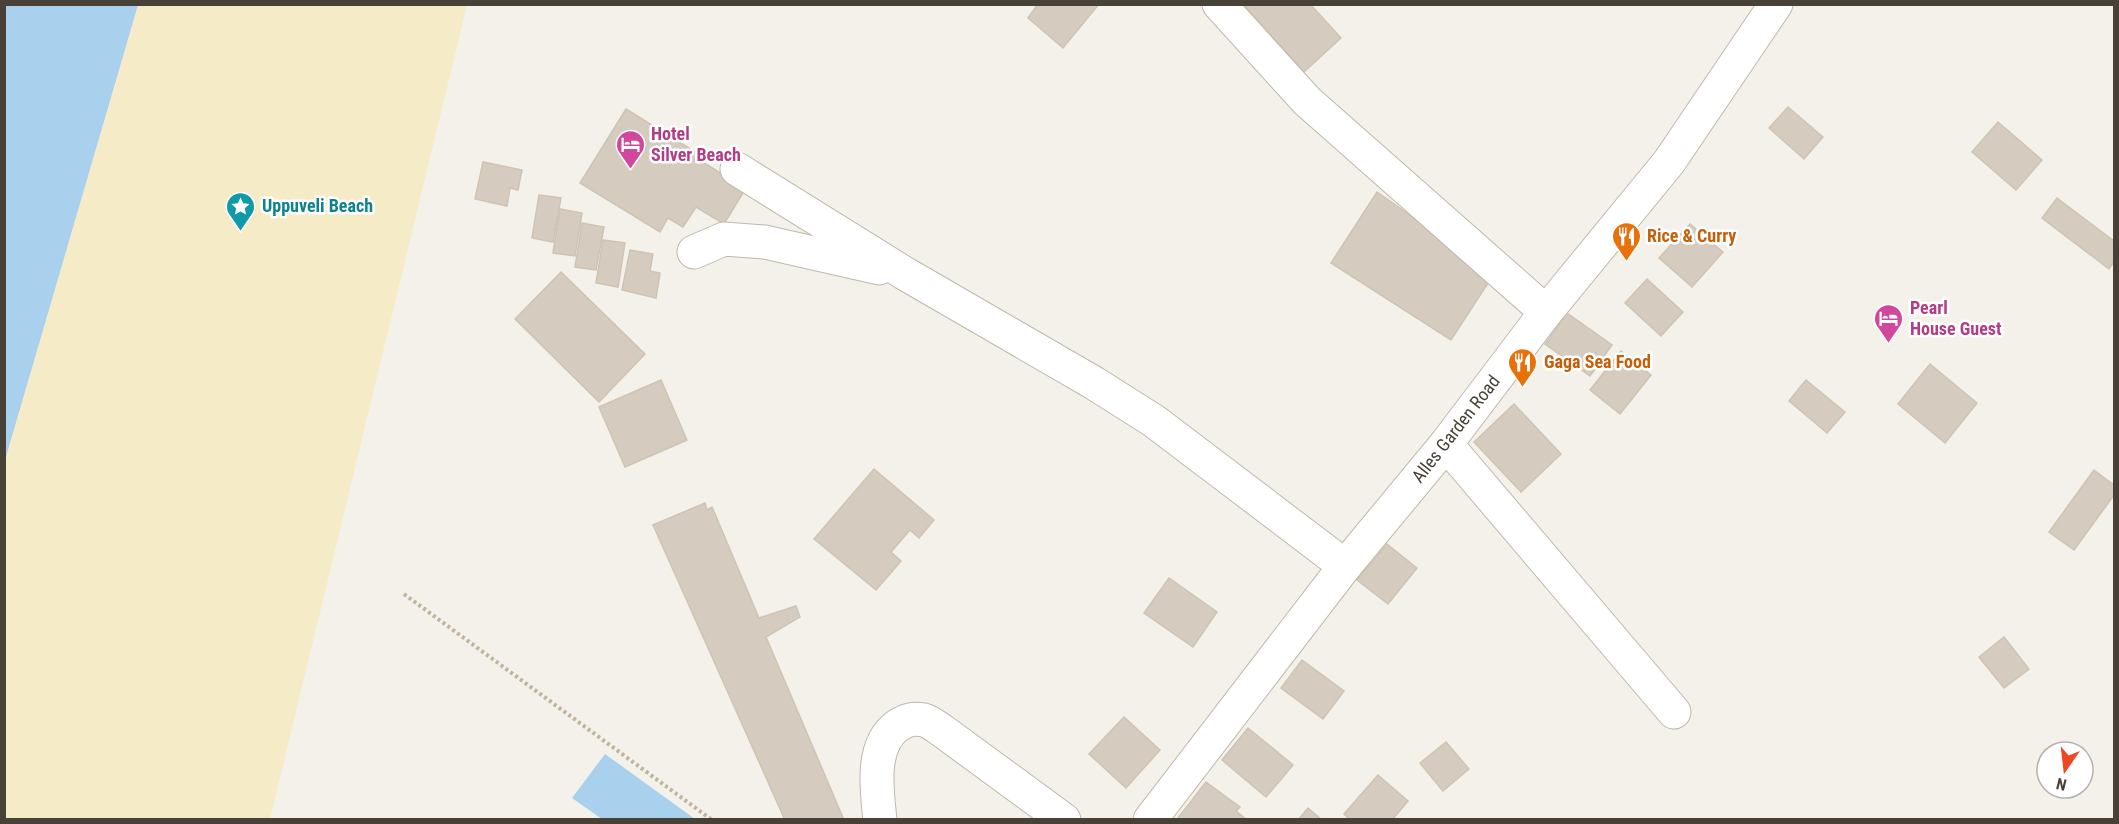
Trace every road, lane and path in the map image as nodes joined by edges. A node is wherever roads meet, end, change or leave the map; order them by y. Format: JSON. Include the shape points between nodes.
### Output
{"nodes":[{"id":1,"x":1219,"y":4,"type":"edge"},
{"id":2,"x":1776,"y":4,"type":"edge"},
{"id":3,"x":737,"y":169,"type":"dead end"},
{"id":4,"x":694,"y":252,"type":"dead end"},
{"id":5,"x":904,"y":273,"type":"junction"},
{"id":6,"x":1546,"y":312,"type":"junction"},
{"id":7,"x":1446,"y":444,"type":"junction"},
{"id":8,"x":1345,"y":566,"type":"junction"},
{"id":9,"x":404,"y":594,"type":"dead end"},
{"id":10,"x":1674,"y":712,"type":"dead end"},
{"id":11,"x":1157,"y":817,"type":"edge"},
{"id":12,"x":712,"y":819,"type":"edge"},
{"id":13,"x":880,"y":819,"type":"edge"},
{"id":14,"x":1064,"y":819,"type":"edge"}],
"edges":[{"from":1,"to":6,"type":"street","via":[[1307,101]]},
{"from":2,"to":6,"type":"street","name":"Alles Garden Road","via":[[1669,162]]},
{"from":3,"to":5,"type":"street"},
{"from":4,"to":5,"type":"street","via":[[724,239],[765,242]]},
{"from":5,"to":8,"type":"street","via":[[1154,421]]},
{"from":6,"to":7,"type":"street","name":"Alles Garden Road"},
{"from":7,"to":8,"type":"street","name":"Alles Garden Road"},
{"from":7,"to":10,"type":"street"},
{"from":8,"to":11,"type":"street","name":"Alles Garden Road"},
{"from":9,"to":12,"type":"path"},
{"from":13,"to":14,"type":"street","via":[[878,773],[884,740],[907,719],[925,720],[944,732]]}]}
